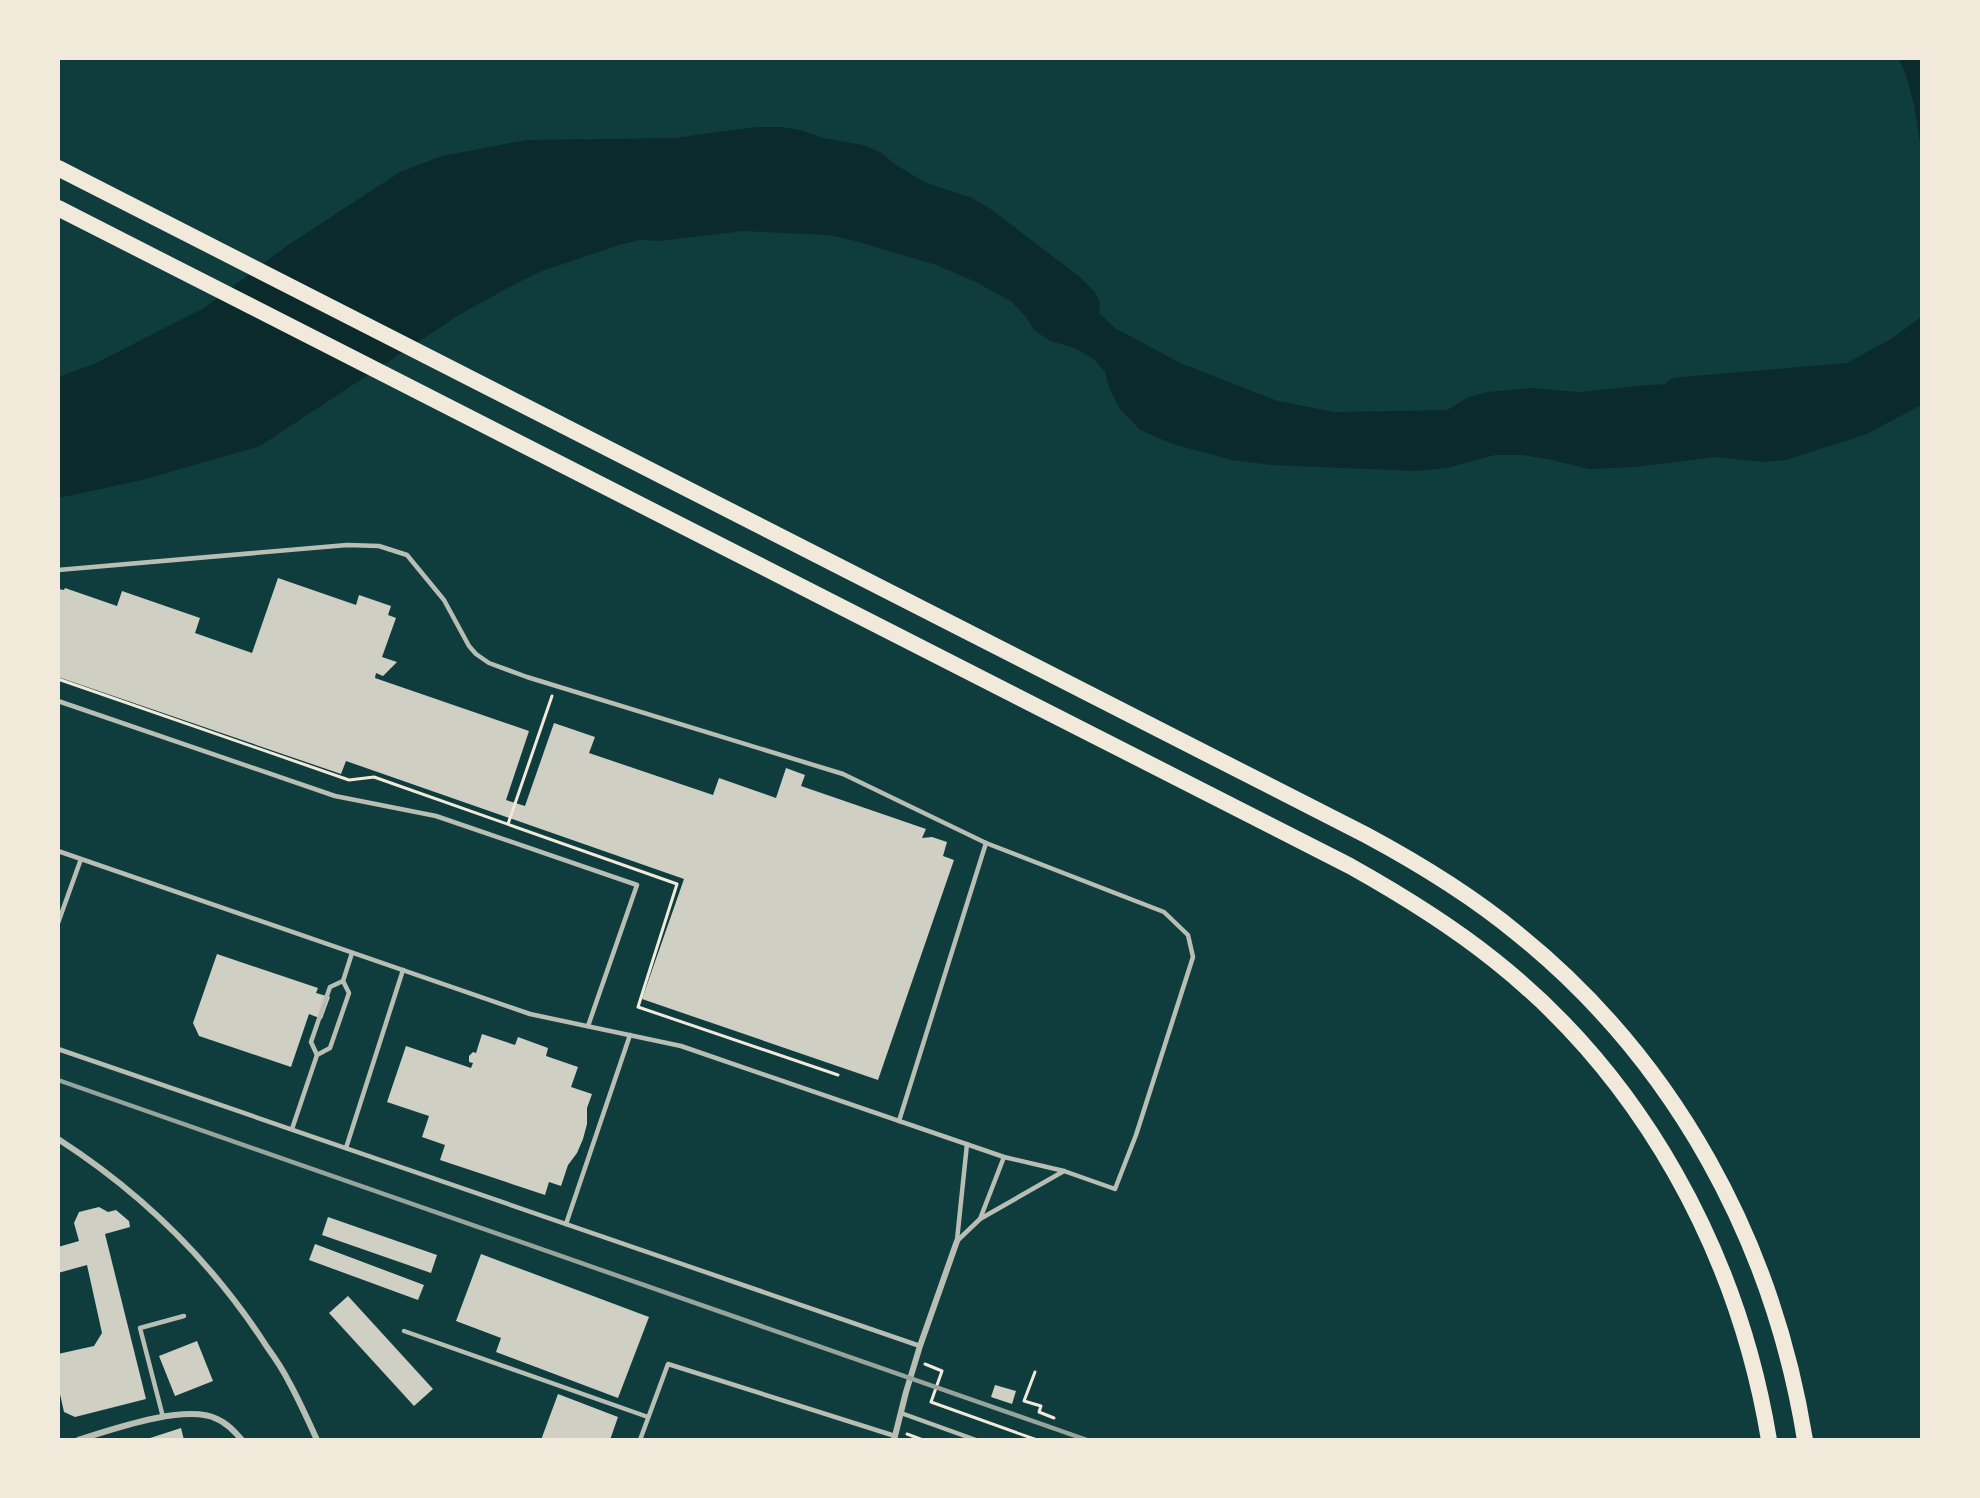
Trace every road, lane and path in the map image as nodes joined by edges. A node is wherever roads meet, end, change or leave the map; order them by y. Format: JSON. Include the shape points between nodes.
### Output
{"nodes":[{"id":1,"x":58,"y":168,"type":"edge"},
{"id":2,"x":58,"y":208,"type":"edge"},
{"id":3,"x":58,"y":570,"type":"edge"},
{"id":4,"x":58,"y":679,"type":"edge"},
{"id":5,"x":556,"y":686,"type":"junction"},
{"id":6,"x":58,"y":701,"type":"edge"},
{"id":7,"x":508,"y":824,"type":"junction"},
{"id":8,"x":986,"y":843,"type":"junction"},
{"id":9,"x":58,"y":851,"type":"edge"},
{"id":10,"x":81,"y":859,"type":"junction"},
{"id":11,"x":58,"y":922,"type":"edge"},
{"id":12,"x":352,"y":952,"type":"junction"},
{"id":13,"x":403,"y":970,"type":"junction"},
{"id":14,"x":343,"y":981,"type":"junction"},
{"id":15,"x":588,"y":1026,"type":"junction"},
{"id":16,"x":630,"y":1035,"type":"junction"},
{"id":17,"x":58,"y":1049,"type":"edge"},
{"id":18,"x":317,"y":1055,"type":"junction"},
{"id":19,"x":838,"y":1075,"type":"dead end"},
{"id":20,"x":899,"y":1121,"type":"junction"},
{"id":21,"x":292,"y":1129,"type":"junction"},
{"id":22,"x":58,"y":1139,"type":"edge"},
{"id":23,"x":967,"y":1144,"type":"junction"},
{"id":24,"x":346,"y":1148,"type":"junction"},
{"id":25,"x":1004,"y":1157,"type":"junction"},
{"id":26,"x":1064,"y":1171,"type":"junction"},
{"id":27,"x":980,"y":1219,"type":"junction"},
{"id":28,"x":566,"y":1224,"type":"junction"},
{"id":29,"x":957,"y":1241,"type":"junction"},
{"id":30,"x":184,"y":1316,"type":"dead end"},
{"id":31,"x":404,"y":1331,"type":"dead end"},
{"id":32,"x":920,"y":1346,"type":"junction"},
{"id":33,"x":915,"y":1360,"type":"junction"},
{"id":34,"x":1035,"y":1372,"type":"dead end"},
{"id":35,"x":901,"y":1413,"type":"junction"},
{"id":36,"x":163,"y":1417,"type":"junction"},
{"id":37,"x":648,"y":1417,"type":"junction"},
{"id":38,"x":1054,"y":1418,"type":"dead end"},
{"id":39,"x":896,"y":1435,"type":"edge"},
{"id":40,"x":78,"y":1440,"type":"edge"},
{"id":41,"x":242,"y":1440,"type":"edge"},
{"id":42,"x":317,"y":1440,"type":"edge"},
{"id":43,"x":640,"y":1440,"type":"edge"},
{"id":44,"x":923,"y":1440,"type":"edge"},
{"id":45,"x":976,"y":1440,"type":"edge"},
{"id":46,"x":1037,"y":1440,"type":"edge"},
{"id":47,"x":1769,"y":1440,"type":"edge"},
{"id":48,"x":1805,"y":1440,"type":"edge"}],
"edges":[{"from":1,"to":48,"type":"highway","via":[[1366,835],[1440,877],[1518,933],[1573,982],[1621,1033],[1683,1116],[1718,1174],[1772,1300]]},
{"from":2,"to":47,"type":"highway","via":[[1412,901],[1495,961],[1548,1008],[1594,1056],[1635,1109],[1670,1163],[1715,1250],[1757,1376]]},
{"from":3,"to":5,"type":"lane","via":[[346,545],[379,546],[407,555],[444,600],[476,654],[489,663]]},
{"from":4,"to":7,"type":"path","via":[[349,780],[374,777]]},
{"from":5,"to":7,"type":"path"},
{"from":5,"to":8,"type":"lane","via":[[843,774]]},
{"from":6,"to":15,"type":"lane","via":[[335,796],[436,816],[637,885]]},
{"from":7,"to":19,"type":"path","via":[[677,884],[638,1007]]},
{"from":8,"to":20,"type":"lane"},
{"from":8,"to":26,"type":"lane","via":[[1164,912],[1188,935],[1192,957],[1115,1189]]},
{"from":9,"to":10,"type":"lane"},
{"from":10,"to":11,"type":"lane"},
{"from":10,"to":12,"type":"lane"},
{"from":12,"to":13,"type":"lane"},
{"from":12,"to":14,"type":"lane"},
{"from":13,"to":15,"type":"lane","via":[[530,1014]]},
{"from":13,"to":24,"type":"lane"},
{"from":14,"to":18,"type":"lane","via":[[349,993],[330,1048]]},
{"from":14,"to":18,"type":"lane","via":[[330,987],[311,1042]]},
{"from":15,"to":16,"type":"lane"},
{"from":16,"to":20,"type":"lane","via":[[681,1046]]},
{"from":16,"to":28,"type":"lane"},
{"from":17,"to":21,"type":"lane"},
{"from":18,"to":21,"type":"lane"},
{"from":20,"to":23,"type":"lane"},
{"from":21,"to":24,"type":"lane"},
{"from":22,"to":42,"type":"street","via":[[162,1219],[208,1267],[249,1318],[289,1381]]},
{"from":23,"to":25,"type":"lane"},
{"from":23,"to":29,"type":"lane"},
{"from":24,"to":28,"type":"lane"},
{"from":25,"to":26,"type":"lane"},
{"from":25,"to":27,"type":"lane"},
{"from":26,"to":27,"type":"lane"},
{"from":27,"to":29,"type":"lane"},
{"from":28,"to":32,"type":"lane"},
{"from":29,"to":32,"type":"street"},
{"from":30,"to":36,"type":"lane","via":[[140,1328]]},
{"from":31,"to":37,"type":"lane"},
{"from":32,"to":33,"type":"street"},
{"from":33,"to":35,"type":"street"},
{"from":33,"to":46,"type":"path","via":[[942,1371],[932,1402]]},
{"from":34,"to":38,"type":"path","via":[[1024,1401],[1041,1406],[1039,1412]]},
{"from":35,"to":39,"type":"street"},
{"from":35,"to":45,"type":"lane"},
{"from":36,"to":40,"type":"street"},
{"from":36,"to":41,"type":"street","via":[[205,1415],[217,1419]]},
{"from":37,"to":39,"type":"lane","via":[[668,1364]]},
{"from":37,"to":43,"type":"lane"},
{"from":39,"to":44,"type":"path"}]}
